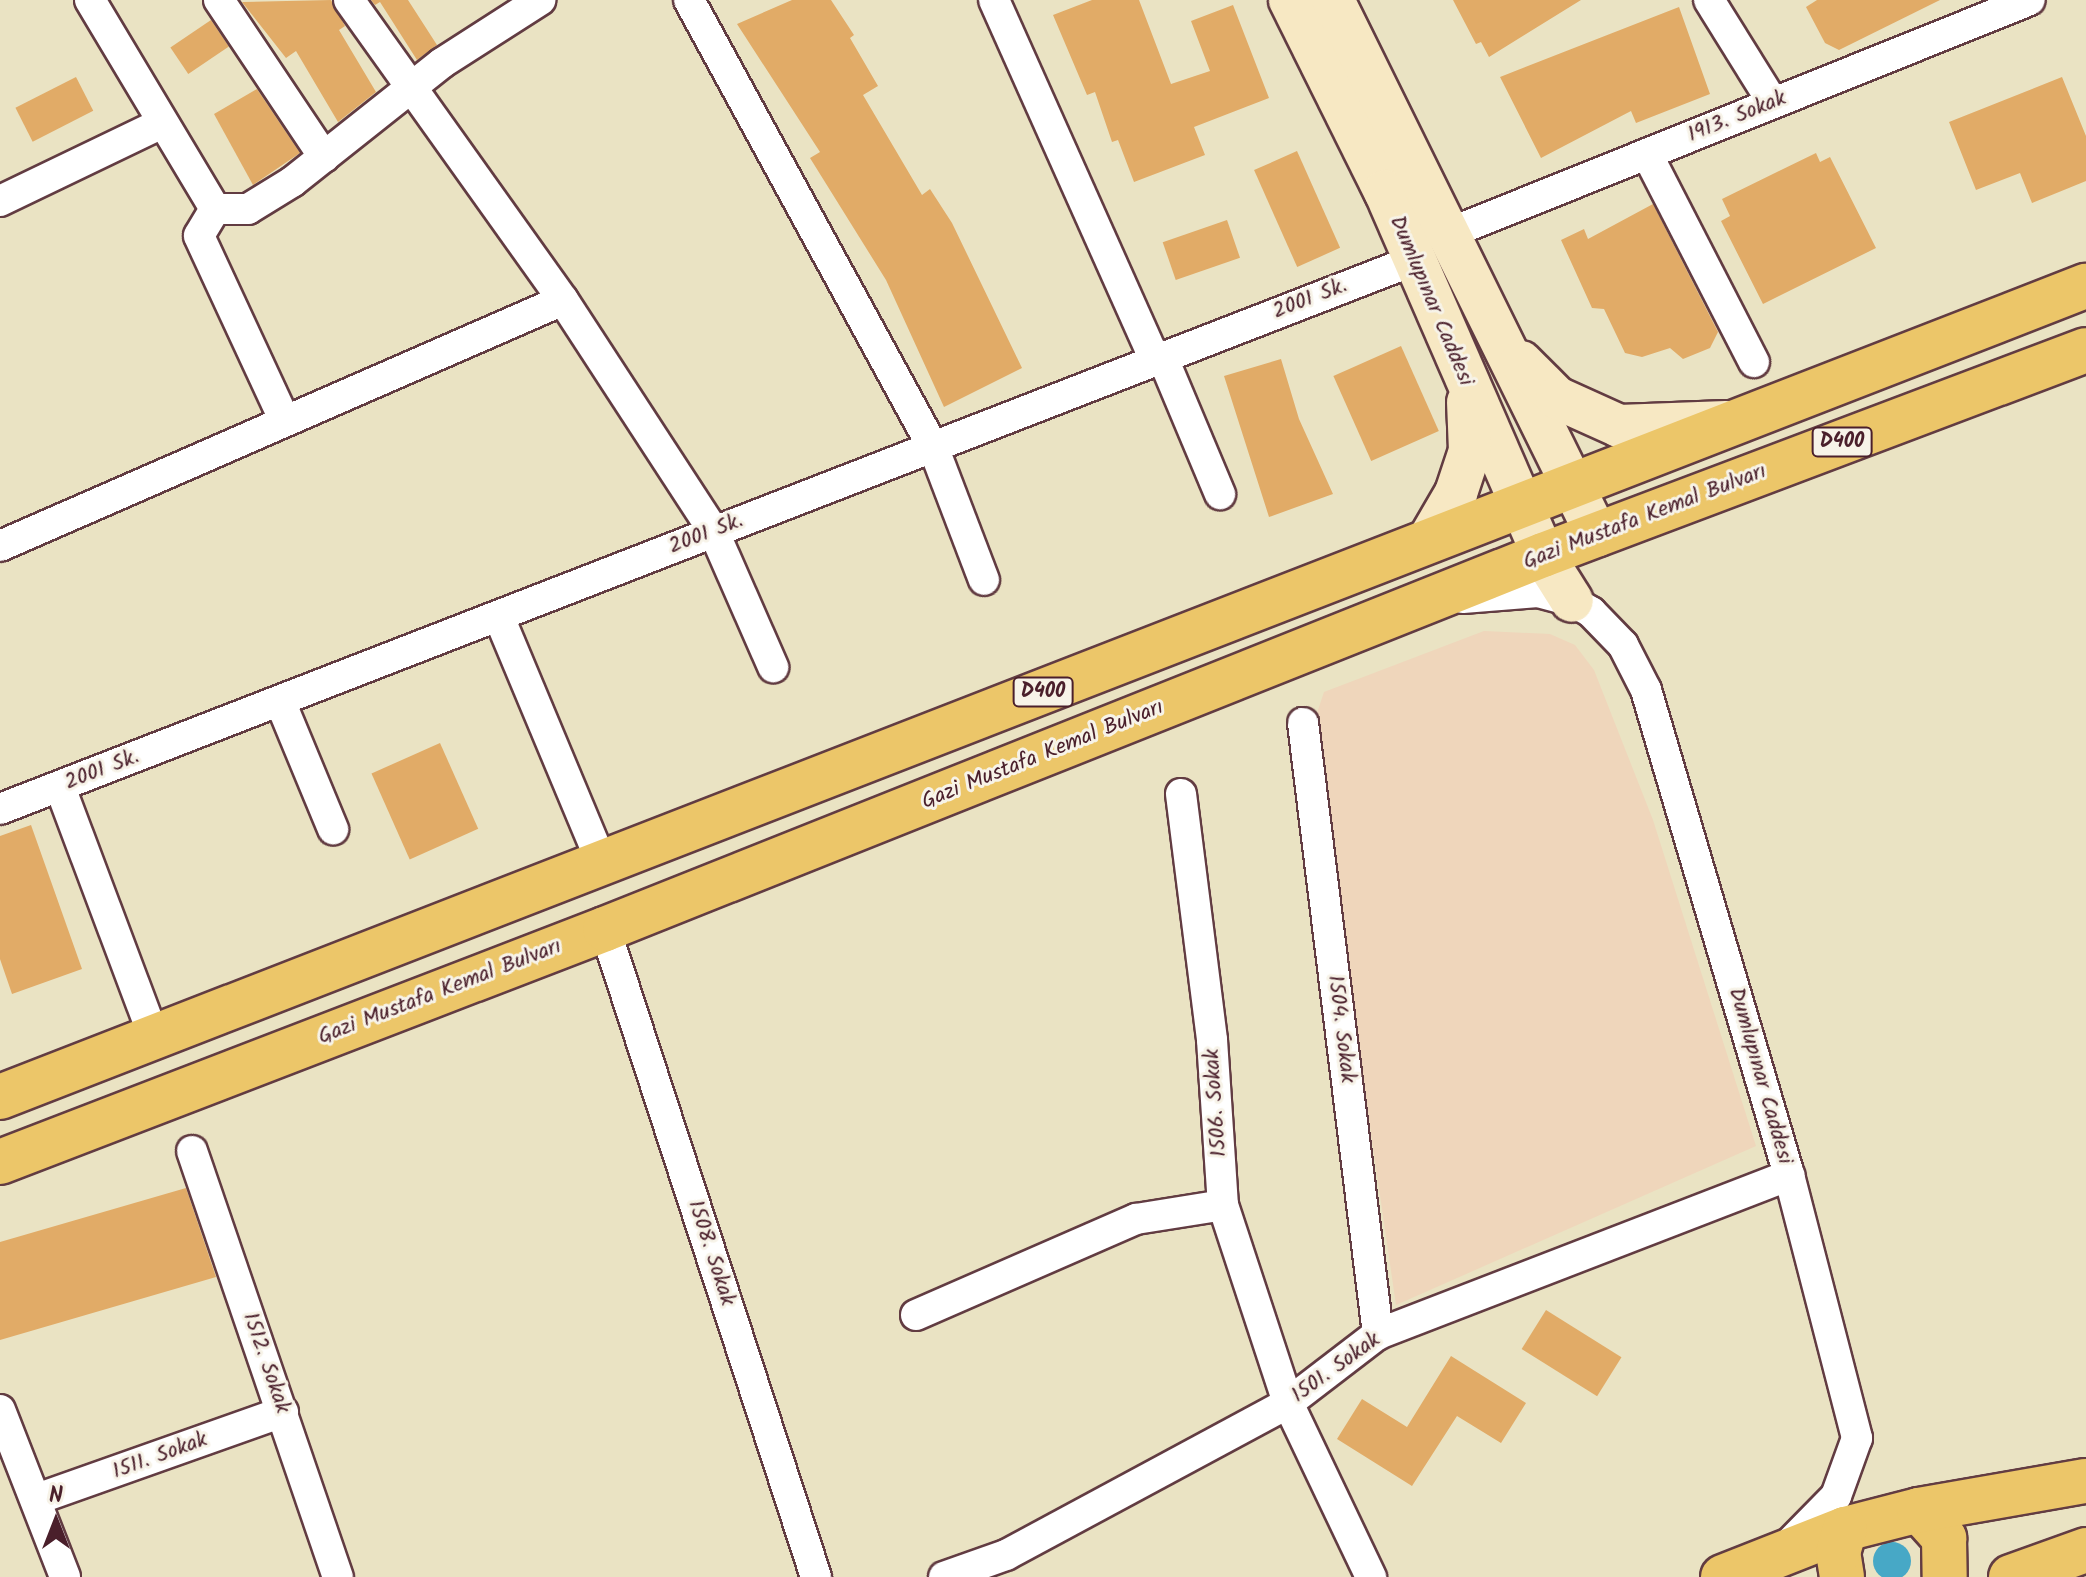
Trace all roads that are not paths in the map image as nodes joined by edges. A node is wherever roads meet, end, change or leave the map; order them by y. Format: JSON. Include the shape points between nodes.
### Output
{"nodes":[{"id":1,"x":90,"y":0,"type":"edge"},
{"id":2,"x":219,"y":0,"type":"edge"},
{"id":3,"x":349,"y":0,"type":"edge"},
{"id":4,"x":540,"y":0,"type":"edge"},
{"id":5,"x":689,"y":0,"type":"edge"},
{"id":6,"x":994,"y":0,"type":"edge"},
{"id":7,"x":1290,"y":0,"type":"edge"},
{"id":8,"x":1333,"y":0,"type":"edge"},
{"id":9,"x":1709,"y":0,"type":"edge"},
{"id":10,"x":2030,"y":0,"type":"edge"},
{"id":11,"x":410,"y":89,"type":"junction"},
{"id":12,"x":1773,"y":103,"type":"junction"},
{"id":13,"x":162,"y":123,"type":"junction"},
{"id":14,"x":1647,"y":154,"type":"junction"},
{"id":15,"x":324,"y":157,"type":"junction"},
{"id":16,"x":0,"y":201,"type":"edge"},
{"id":17,"x":215,"y":209,"type":"junction"},
{"id":18,"x":1445,"y":235,"type":"junction"},
{"id":19,"x":1412,"y":261,"type":"junction"},
{"id":20,"x":2086,"y":286,"type":"edge"},
{"id":21,"x":563,"y":300,"type":"junction"},
{"id":22,"x":1499,"y":339,"type":"junction"},
{"id":23,"x":2086,"y":350,"type":"edge"},
{"id":24,"x":1158,"y":357,"type":"junction"},
{"id":25,"x":1754,"y":362,"type":"dead end"},
{"id":26,"x":1467,"y":385,"type":"junction"},
{"id":27,"x":285,"y":421,"type":"junction"},
{"id":28,"x":1739,"y":422,"type":"junction"},
{"id":29,"x":934,"y":449,"type":"junction"},
{"id":30,"x":1572,"y":485,"type":"junction"},
{"id":31,"x":1220,"y":494,"type":"dead end"},
{"id":32,"x":1520,"y":505,"type":"junction"},
{"id":33,"x":713,"y":530,"type":"junction"},
{"id":34,"x":1597,"y":535,"type":"junction"},
{"id":35,"x":1428,"y":541,"type":"junction"},
{"id":36,"x":0,"y":546,"type":"edge"},
{"id":37,"x":1543,"y":555,"type":"junction"},
{"id":38,"x":984,"y":580,"type":"dead end"},
{"id":39,"x":1572,"y":601,"type":"junction"},
{"id":40,"x":1425,"y":602,"type":"junction"},
{"id":41,"x":499,"y":617,"type":"junction"},
{"id":42,"x":773,"y":667,"type":"dead end"},
{"id":43,"x":280,"y":701,"type":"junction"},
{"id":44,"x":1303,"y":723,"type":"dead end"},
{"id":45,"x":60,"y":787,"type":"junction"},
{"id":46,"x":1181,"y":794,"type":"dead end"},
{"id":47,"x":0,"y":809,"type":"edge"},
{"id":48,"x":333,"y":829,"type":"dead end"},
{"id":49,"x":603,"y":866,"type":"junction"},
{"id":50,"x":605,"y":929,"type":"junction"},
{"id":51,"x":154,"y":1037,"type":"junction"},
{"id":52,"x":0,"y":1097,"type":"edge"},
{"id":53,"x":192,"y":1151,"type":"dead end"},
{"id":54,"x":0,"y":1162,"type":"edge"},
{"id":55,"x":1789,"y":1175,"type":"junction"},
{"id":56,"x":1223,"y":1205,"type":"junction"},
{"id":57,"x":916,"y":1315,"type":"dead end"},
{"id":58,"x":1378,"y":1334,"type":"junction"},
{"id":59,"x":1288,"y":1403,"type":"junction"},
{"id":60,"x":0,"y":1410,"type":"edge"},
{"id":61,"x":283,"y":1412,"type":"junction"},
{"id":62,"x":2086,"y":1481,"type":"edge"},
{"id":63,"x":37,"y":1499,"type":"junction"},
{"id":64,"x":1919,"y":1510,"type":"junction"},
{"id":65,"x":1845,"y":1529,"type":"junction"},
{"id":66,"x":2086,"y":1550,"type":"edge"},
{"id":67,"x":1777,"y":1557,"type":"junction"},
{"id":68,"x":65,"y":1577,"type":"edge"},
{"id":69,"x":338,"y":1577,"type":"edge"},
{"id":70,"x":816,"y":1577,"type":"edge"},
{"id":71,"x":944,"y":1577,"type":"edge"},
{"id":72,"x":1371,"y":1577,"type":"edge"},
{"id":73,"x":1723,"y":1577,"type":"edge"},
{"id":74,"x":1842,"y":1577,"type":"edge"},
{"id":75,"x":1945,"y":1577,"type":"edge"},
{"id":76,"x":2011,"y":1577,"type":"edge"}],
"edges":[{"from":1,"to":13,"type":"street"},
{"from":2,"to":15,"type":"street"},
{"from":3,"to":11,"type":"street"},
{"from":4,"to":11,"type":"street"},
{"from":5,"to":29,"type":"street"},
{"from":6,"to":24,"type":"street"},
{"from":7,"to":19,"type":"street","name":"Dumlupınar Caddesi","via":[[1385,191]]},
{"from":8,"to":18,"type":"street","name":"Dumlupınar Caddesi"},
{"from":9,"to":12,"type":"street"},
{"from":10,"to":12,"type":"street","name":"1913. Sokak"},
{"from":11,"to":15,"type":"street"},
{"from":11,"to":21,"type":"street"},
{"from":12,"to":14,"type":"street","name":"1913. Sokak"},
{"from":13,"to":16,"type":"street"},
{"from":13,"to":17,"type":"street"},
{"from":14,"to":18,"type":"street","name":"1913. Sokak"},
{"from":14,"to":25,"type":"street"},
{"from":15,"to":17,"type":"street","via":[[248,209]]},
{"from":17,"to":27,"type":"street","via":[[199,236]]},
{"from":18,"to":22,"type":"street","name":"Dumlupınar Caddesi"},
{"from":19,"to":24,"type":"street","name":"2001 Sk."},
{"from":19,"to":26,"type":"street","name":"Dumlupınar Caddesi"},
{"from":20,"to":28,"type":"main road","number":"D400"},
{"from":21,"to":27,"type":"street"},
{"from":21,"to":33,"type":"street"},
{"from":22,"to":28,"type":"street","via":[[1557,398],[1619,426]]},
{"from":22,"to":30,"type":"street","name":"Dumlupınar Caddesi"},
{"from":23,"to":34,"type":"main road","name":"Gazi Mustafa Kemal Bulvarı","number":"D400"},
{"from":24,"to":29,"type":"street","name":"2001 Sk."},
{"from":24,"to":31,"type":"street"},
{"from":26,"to":32,"type":"street","name":"Dumlupınar Caddesi"},
{"from":26,"to":35,"type":"street","via":[[1470,451],[1456,493]]},
{"from":27,"to":36,"type":"street"},
{"from":28,"to":30,"type":"main road","number":"D400"},
{"from":29,"to":33,"type":"street","name":"2001 Sk."},
{"from":29,"to":38,"type":"street"},
{"from":30,"to":32,"type":"main road","number":"D400"},
{"from":30,"to":34,"type":"street","name":"Dumlupınar Caddesi"},
{"from":32,"to":35,"type":"main road","number":"D400"},
{"from":32,"to":37,"type":"street","name":"Dumlupınar Caddesi"},
{"from":33,"to":41,"type":"street","name":"2001 Sk."},
{"from":33,"to":42,"type":"street"},
{"from":34,"to":37,"type":"main road","name":"Gazi Mustafa Kemal Bulvarı","number":"D400"},
{"from":35,"to":49,"type":"main road","number":"D400"},
{"from":37,"to":39,"type":"street","name":"Dumlupınar Caddesi"},
{"from":37,"to":40,"type":"main road","name":"Gazi Mustafa Kemal Bulvarı","number":"D400"},
{"from":39,"to":40,"type":"street","name":"Dumlupınar Caddesi","via":[[1538,592]]},
{"from":39,"to":55,"type":"street","name":"Dumlupınar Caddesi","via":[[1591,612],[1623,645],[1646,690]]},
{"from":40,"to":50,"type":"main road","name":"Gazi Mustafa Kemal Bulvarı","number":"D400"},
{"from":41,"to":43,"type":"street","name":"2001 Sk."},
{"from":41,"to":49,"type":"street"},
{"from":43,"to":45,"type":"street","name":"2001 Sk."},
{"from":43,"to":48,"type":"street"},
{"from":44,"to":58,"type":"street","name":"1504. Sokak"},
{"from":45,"to":47,"type":"street","name":"2001 Sk."},
{"from":45,"to":51,"type":"street"},
{"from":46,"to":56,"type":"street","name":"1506. Sokak","via":[[1212,1040]]},
{"from":49,"to":51,"type":"main road","number":"D400"},
{"from":50,"to":54,"type":"main road","name":"Gazi Mustafa Kemal Bulvarı","number":"D400"},
{"from":50,"to":70,"type":"street","name":"1508. Sokak"},
{"from":51,"to":52,"type":"main road","number":"D400"},
{"from":53,"to":61,"type":"street","name":"1512. Sokak"},
{"from":55,"to":58,"type":"street","name":"1501. Sokak"},
{"from":55,"to":67,"type":"street","name":"Dumlupınar Caddesi","via":[[1857,1438],[1836,1496]]},
{"from":56,"to":57,"type":"street","via":[[1136,1219]]},
{"from":56,"to":59,"type":"street","name":"1506. Sokak"},
{"from":58,"to":59,"type":"street","name":"1501. Sokak"},
{"from":59,"to":71,"type":"street","name":"1501. Sokak","via":[[1006,1555]]},
{"from":59,"to":72,"type":"street","name":"1506. Sokak"},
{"from":60,"to":63,"type":"street"},
{"from":61,"to":63,"type":"street","name":"1511. Sokak"},
{"from":61,"to":69,"type":"street","name":"1512. Sokak"},
{"from":62,"to":64,"type":"main road"},
{"from":63,"to":68,"type":"street"},
{"from":64,"to":65,"type":"main road"},
{"from":64,"to":75,"type":"main road","via":[[1944,1538]]},
{"from":65,"to":67,"type":"main road"},
{"from":65,"to":74,"type":"main road","via":[[1838,1553]]},
{"from":66,"to":76,"type":"main road"},
{"from":67,"to":73,"type":"main road"}]}
